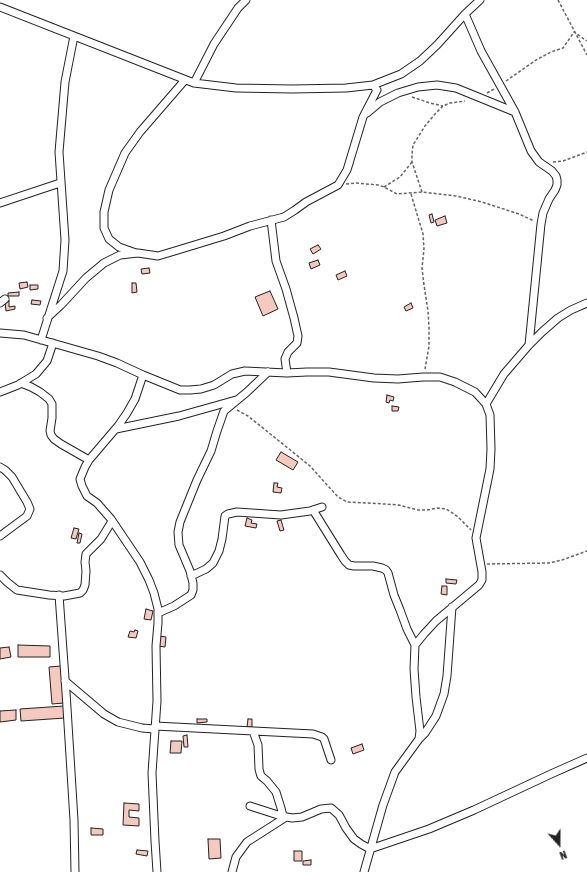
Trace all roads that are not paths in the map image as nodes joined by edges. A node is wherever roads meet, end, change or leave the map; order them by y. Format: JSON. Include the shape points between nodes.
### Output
{"nodes":[{"id":1,"x":246,"y":0,"type":"edge"},
{"id":2,"x":480,"y":0,"type":"edge"},
{"id":3,"x":0,"y":7,"type":"edge"},
{"id":4,"x":465,"y":14,"type":"junction"},
{"id":5,"x":74,"y":36,"type":"junction"},
{"id":6,"x":185,"y":80,"type":"junction"},
{"id":7,"x":194,"y":83,"type":"junction"},
{"id":8,"x":373,"y":85,"type":"junction"},
{"id":9,"x":515,"y":112,"type":"junction"},
{"id":10,"x":363,"y":117,"type":"junction"},
{"id":11,"x":60,"y":183,"type":"junction"},
{"id":12,"x":0,"y":203,"type":"edge"},
{"id":13,"x":272,"y":220,"type":"junction"},
{"id":14,"x":138,"y":253,"type":"junction"},
{"id":15,"x":587,"y":303,"type":"edge"},
{"id":16,"x":47,"y":318,"type":"junction"},
{"id":17,"x":0,"y":333,"type":"edge"},
{"id":18,"x":42,"y":340,"type":"junction"},
{"id":19,"x":53,"y":343,"type":"junction"},
{"id":20,"x":529,"y":345,"type":"junction"},
{"id":21,"x":268,"y":372,"type":"junction"},
{"id":22,"x":286,"y":373,"type":"junction"},
{"id":23,"x":144,"y":375,"type":"junction"},
{"id":24,"x":21,"y":383,"type":"junction"},
{"id":25,"x":0,"y":392,"type":"edge"},
{"id":26,"x":239,"y":399,"type":"junction"},
{"id":27,"x":486,"y":404,"type":"junction"},
{"id":28,"x":116,"y":429,"type":"junction"},
{"id":29,"x":89,"y":460,"type":"junction"},
{"id":30,"x":0,"y":467,"type":"edge"},
{"id":31,"x":322,"y":507,"type":"dead end"},
{"id":32,"x":313,"y":510,"type":"junction"},
{"id":33,"x":112,"y":521,"type":"junction"},
{"id":34,"x":0,"y":536,"type":"edge"},
{"id":35,"x":0,"y":575,"type":"edge"},
{"id":36,"x":191,"y":576,"type":"junction"},
{"id":37,"x":59,"y":596,"type":"junction"},
{"id":38,"x":452,"y":607,"type":"junction"},
{"id":39,"x":158,"y":613,"type":"junction"},
{"id":40,"x":415,"y":645,"type":"junction"},
{"id":41,"x":65,"y":681,"type":"junction"},
{"id":42,"x":155,"y":728,"type":"junction"},
{"id":43,"x":253,"y":731,"type":"junction"},
{"id":44,"x":419,"y":739,"type":"junction"},
{"id":45,"x":587,"y":758,"type":"edge"},
{"id":46,"x":331,"y":760,"type":"dead end"},
{"id":47,"x":250,"y":806,"type":"dead end"},
{"id":48,"x":284,"y":817,"type":"junction"},
{"id":49,"x":370,"y":849,"type":"junction"},
{"id":50,"x":75,"y":872,"type":"edge"},
{"id":51,"x":157,"y":872,"type":"edge"},
{"id":52,"x":232,"y":872,"type":"edge"},
{"id":53,"x":364,"y":872,"type":"edge"}],
"edges":[{"from":1,"to":7,"type":"street","via":[[214,44]]},
{"from":2,"to":4,"type":"street"},
{"from":3,"to":5,"type":"street"},
{"from":4,"to":8,"type":"street","via":[[420,61],[401,74]]},
{"from":4,"to":9,"type":"street","via":[[481,51]]},
{"from":5,"to":6,"type":"street"},
{"from":5,"to":11,"type":"street","via":[[65,82],[61,122]]},
{"from":6,"to":7,"type":"street"},
{"from":6,"to":14,"type":"street","via":[[125,153],[109,190],[104,212],[104,228],[109,239],[119,247]]},
{"from":7,"to":8,"type":"street","via":[[236,88],[292,89]]},
{"from":8,"to":10,"type":"street","via":[[377,90]]},
{"from":9,"to":10,"type":"street","via":[[456,88],[437,85],[398,93],[380,102]]},
{"from":9,"to":20,"type":"street","via":[[531,151],[539,162],[552,171],[557,180],[541,224]]},
{"from":10,"to":13,"type":"street","via":[[347,170],[338,185],[284,217]]},
{"from":11,"to":12,"type":"street"},
{"from":11,"to":16,"type":"street","via":[[65,240],[63,271]]},
{"from":13,"to":14,"type":"street","via":[[158,256]]},
{"from":13,"to":22,"type":"street","via":[[276,261],[298,336],[297,343],[285,359]]},
{"from":14,"to":16,"type":"street","via":[[120,255],[104,263]]},
{"from":15,"to":20,"type":"street","via":[[558,318]]},
{"from":16,"to":18,"type":"street"},
{"from":17,"to":18,"type":"street"},
{"from":18,"to":19,"type":"street"},
{"from":19,"to":23,"type":"street","via":[[117,363]]},
{"from":19,"to":24,"type":"street","via":[[47,361],[36,374]]},
{"from":20,"to":27,"type":"street","via":[[504,374]]},
{"from":21,"to":22,"type":"street"},
{"from":21,"to":23,"type":"street","via":[[245,371],[232,374],[214,385],[190,390],[180,390]]},
{"from":21,"to":26,"type":"street"},
{"from":22,"to":27,"type":"street","via":[[329,372],[374,378],[440,378],[475,392]]},
{"from":23,"to":28,"type":"street","via":[[135,399]]},
{"from":24,"to":25,"type":"street"},
{"from":24,"to":29,"type":"street","via":[[40,392],[52,404],[50,431],[54,439]]},
{"from":26,"to":28,"type":"street","via":[[178,416]]},
{"from":26,"to":36,"type":"street","via":[[224,411],[211,451],[196,480],[180,522],[180,545]]},
{"from":27,"to":38,"type":"street","via":[[490,415],[490,469],[476,538],[482,580]]},
{"from":28,"to":29,"type":"street"},
{"from":29,"to":33,"type":"street","via":[[80,478],[82,486],[87,496],[97,502]]},
{"from":30,"to":34,"type":"street","via":[[12,477],[30,509],[27,516]]},
{"from":31,"to":32,"type":"street"},
{"from":32,"to":36,"type":"street","via":[[281,515],[237,512],[228,514],[225,516],[219,551],[213,563]]},
{"from":32,"to":40,"type":"street","via":[[349,565],[373,566],[386,570]]},
{"from":33,"to":37,"type":"street","via":[[101,539],[86,554],[83,590],[80,593]]},
{"from":33,"to":39,"type":"street","via":[[149,580]]},
{"from":35,"to":37,"type":"street","via":[[17,590]]},
{"from":36,"to":39,"type":"street","via":[[192,595]]},
{"from":37,"to":41,"type":"street"},
{"from":38,"to":40,"type":"street"},
{"from":38,"to":44,"type":"street","via":[[444,694],[436,716]]},
{"from":39,"to":42,"type":"street"},
{"from":40,"to":44,"type":"street","via":[[414,669]]},
{"from":41,"to":42,"type":"street","via":[[104,714],[118,722],[142,728]]},
{"from":41,"to":50,"type":"street"},
{"from":42,"to":43,"type":"street"},
{"from":42,"to":51,"type":"street","via":[[152,772]]},
{"from":43,"to":46,"type":"street","via":[[313,734],[322,737]]},
{"from":43,"to":48,"type":"street","via":[[258,745],[260,774],[276,792]]},
{"from":44,"to":49,"type":"street","via":[[395,772]]},
{"from":45,"to":49,"type":"street","via":[[429,830]]},
{"from":47,"to":48,"type":"street"},
{"from":48,"to":49,"type":"street","via":[[302,817],[321,809],[331,808],[339,815],[354,839]]},
{"from":48,"to":52,"type":"street","via":[[247,842],[236,857]]},
{"from":49,"to":53,"type":"street"}]}
